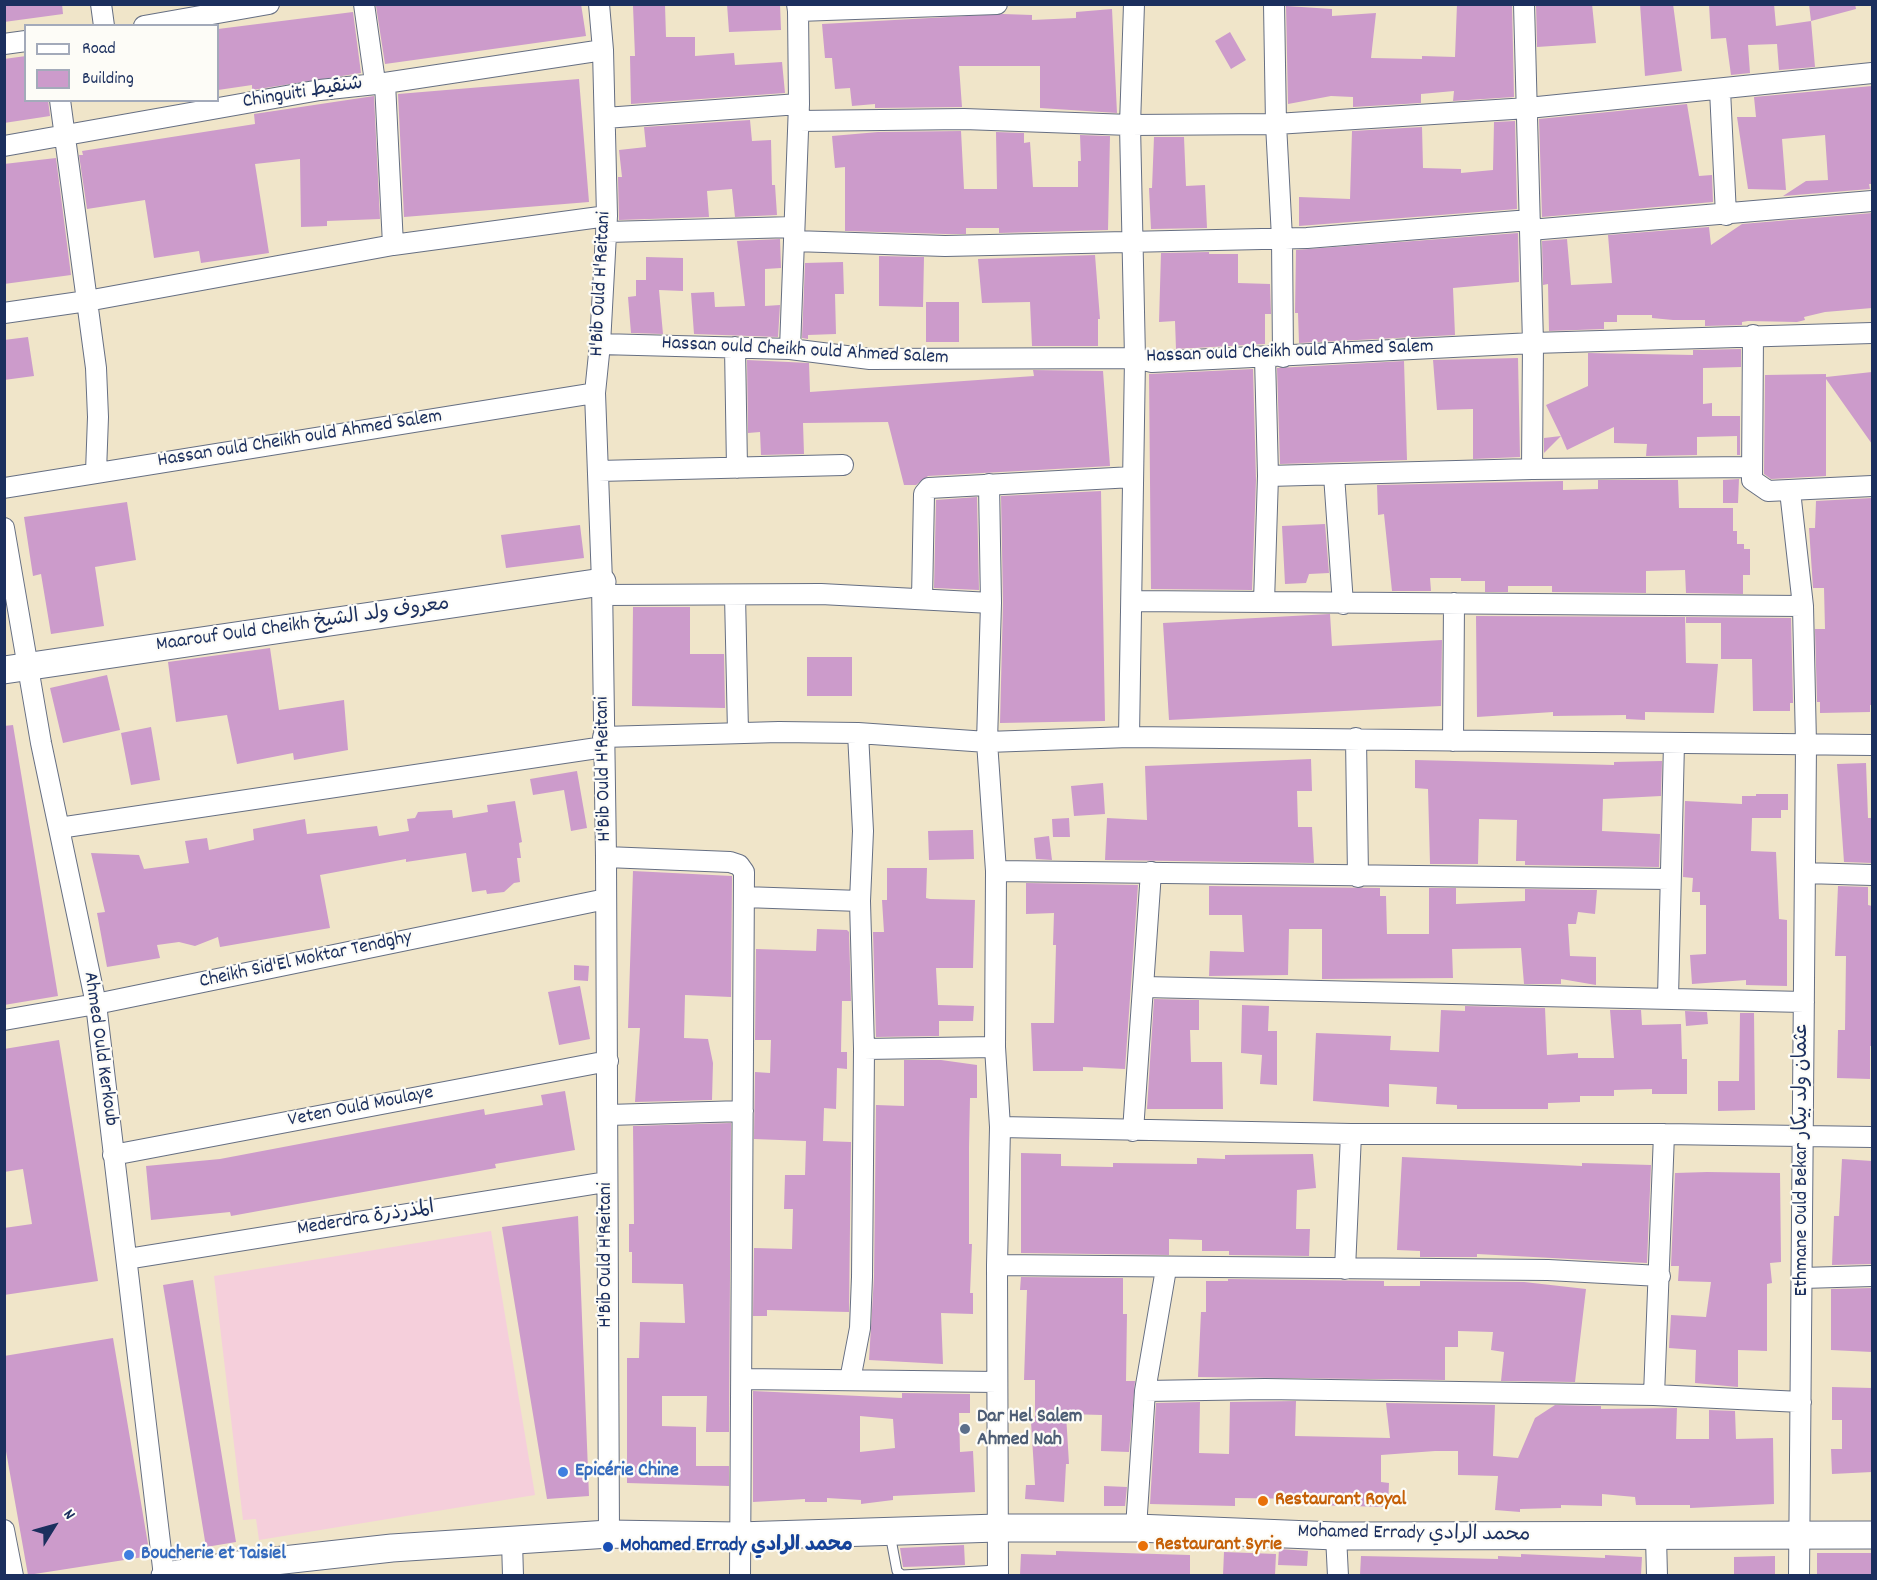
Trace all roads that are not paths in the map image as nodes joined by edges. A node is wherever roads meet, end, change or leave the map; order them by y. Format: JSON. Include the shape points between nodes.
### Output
{"nodes":[{"id":1,"x":101,"y":4,"type":"edge"},
{"id":2,"x":269,"y":4,"type":"edge"},
{"id":3,"x":364,"y":4,"type":"edge"},
{"id":4,"x":599,"y":4,"type":"edge"},
{"id":5,"x":997,"y":4,"type":"edge"},
{"id":6,"x":1134,"y":4,"type":"edge"},
{"id":7,"x":1274,"y":4,"type":"edge"},
{"id":8,"x":1524,"y":4,"type":"edge"},
{"id":9,"x":798,"y":8,"type":"edge"},
{"id":10,"x":104,"y":24,"type":"edge"},
{"id":11,"x":155,"y":24,"type":"edge"},
{"id":12,"x":24,"y":40,"type":"edge"},
{"id":13,"x":4,"y":44,"type":"edge"},
{"id":14,"x":603,"y":50,"type":"junction"},
{"id":15,"x":1872,"y":73,"type":"edge"},
{"id":16,"x":380,"y":83,"type":"junction"},
{"id":17,"x":1719,"y":90,"type":"junction"},
{"id":18,"x":60,"y":102,"type":"edge"},
{"id":19,"x":1528,"y":108,"type":"junction"},
{"id":20,"x":799,"y":112,"type":"junction"},
{"id":21,"x":604,"y":118,"type":"junction"},
{"id":22,"x":1276,"y":124,"type":"junction"},
{"id":23,"x":1130,"y":125,"type":"junction"},
{"id":24,"x":64,"y":136,"type":"junction"},
{"id":25,"x":4,"y":146,"type":"edge"},
{"id":26,"x":1872,"y":201,"type":"edge"},
{"id":27,"x":1726,"y":215,"type":"junction"},
{"id":28,"x":607,"y":224,"type":"junction"},
{"id":29,"x":1530,"y":225,"type":"junction"},
{"id":30,"x":794,"y":234,"type":"junction"},
{"id":31,"x":1282,"y":238,"type":"junction"},
{"id":32,"x":1134,"y":240,"type":"junction"},
{"id":33,"x":393,"y":245,"type":"junction"},
{"id":34,"x":87,"y":301,"type":"junction"},
{"id":35,"x":4,"y":313,"type":"edge"},
{"id":36,"x":1872,"y":333,"type":"edge"},
{"id":37,"x":1753,"y":335,"type":"junction"},
{"id":38,"x":1533,"y":343,"type":"junction"},
{"id":39,"x":600,"y":344,"type":"junction"},
{"id":40,"x":735,"y":347,"type":"junction"},
{"id":41,"x":789,"y":349,"type":"junction"},
{"id":42,"x":1274,"y":357,"type":"junction"},
{"id":43,"x":1135,"y":358,"type":"junction"},
{"id":44,"x":595,"y":393,"type":"junction"},
{"id":45,"x":843,"y":465,"type":"dead end"},
{"id":46,"x":1751,"y":467,"type":"junction"},
{"id":47,"x":737,"y":468,"type":"junction"},
{"id":48,"x":1532,"y":469,"type":"junction"},
{"id":49,"x":598,"y":471,"type":"junction"},
{"id":50,"x":96,"y":472,"type":"junction"},
{"id":51,"x":1334,"y":474,"type":"junction"},
{"id":52,"x":1268,"y":476,"type":"junction"},
{"id":53,"x":1133,"y":477,"type":"junction"},
{"id":54,"x":989,"y":484,"type":"junction"},
{"id":55,"x":1872,"y":486,"type":"edge"},
{"id":56,"x":4,"y":488,"type":"edge"},
{"id":57,"x":1790,"y":491,"type":"junction"},
{"id":58,"x":4,"y":528,"type":"edge"},
{"id":59,"x":602,"y":588,"type":"junction"},
{"id":60,"x":735,"y":595,"type":"junction"},
{"id":61,"x":922,"y":599,"type":"junction"},
{"id":62,"x":1132,"y":601,"type":"junction"},
{"id":63,"x":1264,"y":602,"type":"junction"},
{"id":64,"x":991,"y":603,"type":"junction"},
{"id":65,"x":1454,"y":603,"type":"junction"},
{"id":66,"x":1343,"y":604,"type":"junction"},
{"id":67,"x":1803,"y":606,"type":"junction"},
{"id":68,"x":16,"y":668,"type":"edge"},
{"id":69,"x":738,"y":732,"type":"junction"},
{"id":70,"x":858,"y":734,"type":"junction"},
{"id":71,"x":1129,"y":737,"type":"junction"},
{"id":72,"x":1356,"y":738,"type":"junction"},
{"id":73,"x":1453,"y":741,"type":"junction"},
{"id":74,"x":603,"y":742,"type":"junction"},
{"id":75,"x":987,"y":742,"type":"junction"},
{"id":76,"x":1674,"y":743,"type":"junction"},
{"id":77,"x":1806,"y":744,"type":"junction"},
{"id":78,"x":1872,"y":745,"type":"edge"},
{"id":79,"x":59,"y":828,"type":"junction"},
{"id":80,"x":606,"y":857,"type":"junction"},
{"id":81,"x":996,"y":871,"type":"junction"},
{"id":82,"x":1151,"y":872,"type":"junction"},
{"id":83,"x":1805,"y":873,"type":"junction"},
{"id":84,"x":1872,"y":875,"type":"edge"},
{"id":85,"x":1358,"y":877,"type":"junction"},
{"id":86,"x":1671,"y":879,"type":"junction"},
{"id":87,"x":744,"y":897,"type":"junction"},
{"id":88,"x":606,"y":899,"type":"junction"},
{"id":89,"x":860,"y":901,"type":"junction"},
{"id":90,"x":1144,"y":987,"type":"junction"},
{"id":91,"x":1668,"y":998,"type":"junction"},
{"id":92,"x":1804,"y":1002,"type":"junction"},
{"id":93,"x":96,"y":1004,"type":"junction"},
{"id":94,"x":4,"y":1020,"type":"edge"},
{"id":95,"x":995,"y":1047,"type":"junction"},
{"id":96,"x":864,"y":1049,"type":"junction"},
{"id":97,"x":608,"y":1061,"type":"junction"},
{"id":98,"x":743,"y":1111,"type":"junction"},
{"id":99,"x":608,"y":1115,"type":"junction"},
{"id":100,"x":1000,"y":1127,"type":"junction"},
{"id":101,"x":1133,"y":1131,"type":"junction"},
{"id":102,"x":1351,"y":1134,"type":"junction"},
{"id":103,"x":1664,"y":1134,"type":"junction"},
{"id":104,"x":1803,"y":1136,"type":"junction"},
{"id":105,"x":1872,"y":1137,"type":"edge"},
{"id":106,"x":113,"y":1155,"type":"junction"},
{"id":107,"x":606,"y":1182,"type":"junction"},
{"id":108,"x":127,"y":1259,"type":"junction"},
{"id":109,"x":997,"y":1265,"type":"junction"},
{"id":110,"x":1166,"y":1269,"type":"junction"},
{"id":111,"x":1345,"y":1269,"type":"junction"},
{"id":112,"x":1660,"y":1276,"type":"junction"},
{"id":113,"x":1872,"y":1276,"type":"edge"},
{"id":114,"x":1802,"y":1278,"type":"junction"},
{"id":115,"x":741,"y":1379,"type":"junction"},
{"id":116,"x":850,"y":1380,"type":"junction"},
{"id":117,"x":997,"y":1382,"type":"junction"},
{"id":118,"x":1145,"y":1391,"type":"junction"},
{"id":119,"x":1654,"y":1395,"type":"junction"},
{"id":120,"x":1801,"y":1402,"type":"junction"},
{"id":121,"x":1136,"y":1527,"type":"junction"},
{"id":122,"x":998,"y":1528,"type":"junction"},
{"id":123,"x":4,"y":1530,"type":"edge"},
{"id":124,"x":889,"y":1531,"type":"junction"},
{"id":125,"x":609,"y":1534,"type":"junction"},
{"id":126,"x":1799,"y":1535,"type":"junction"},
{"id":127,"x":1872,"y":1535,"type":"edge"},
{"id":128,"x":738,"y":1536,"type":"junction"},
{"id":129,"x":1336,"y":1536,"type":"junction"},
{"id":130,"x":1656,"y":1538,"type":"junction"},
{"id":131,"x":512,"y":1541,"type":"junction"},
{"id":132,"x":297,"y":1567,"type":"edge"},
{"id":133,"x":998,"y":1573,"type":"edge"},
{"id":134,"x":13,"y":1575,"type":"edge"},
{"id":135,"x":165,"y":1575,"type":"edge"},
{"id":136,"x":513,"y":1575,"type":"edge"},
{"id":137,"x":740,"y":1575,"type":"edge"},
{"id":138,"x":1338,"y":1575,"type":"edge"},
{"id":139,"x":1657,"y":1575,"type":"edge"},
{"id":140,"x":1799,"y":1575,"type":"edge"}],
"edges":[{"from":1,"to":10,"type":"street"},
{"from":2,"to":11,"type":"street"},
{"from":3,"to":16,"type":"street"},
{"from":4,"to":14,"type":"street","name":"H'Bib Ould H'Reitani"},
{"from":5,"to":9,"type":"street"},
{"from":6,"to":23,"type":"street"},
{"from":7,"to":22,"type":"street"},
{"from":8,"to":19,"type":"street"},
{"from":9,"to":20,"type":"street"},
{"from":12,"to":13,"type":"street"},
{"from":14,"to":16,"type":"street","name":"Chinguiti شنقيط"},
{"from":14,"to":21,"type":"street","name":"H'Bib Ould H'Reitani"},
{"from":15,"to":17,"type":"street"},
{"from":16,"to":24,"type":"street","name":"Chinguiti شنقيط"},
{"from":16,"to":33,"type":"street"},
{"from":17,"to":19,"type":"street"},
{"from":17,"to":27,"type":"street"},
{"from":18,"to":24,"type":"street"},
{"from":19,"to":22,"type":"street"},
{"from":19,"to":29,"type":"street"},
{"from":20,"to":21,"type":"street"},
{"from":20,"to":23,"type":"street"},
{"from":20,"to":30,"type":"street"},
{"from":21,"to":28,"type":"street","name":"H'Bib Ould H'Reitani"},
{"from":22,"to":23,"type":"street"},
{"from":22,"to":31,"type":"street"},
{"from":23,"to":32,"type":"street"},
{"from":24,"to":25,"type":"street","name":"Chinguiti شنقيط"},
{"from":24,"to":34,"type":"street"},
{"from":26,"to":27,"type":"street"},
{"from":27,"to":29,"type":"street"},
{"from":28,"to":30,"type":"street"},
{"from":28,"to":33,"type":"street"},
{"from":28,"to":39,"type":"street","name":"H'Bib Ould H'Reitani"},
{"from":29,"to":31,"type":"street"},
{"from":29,"to":38,"type":"street"},
{"from":30,"to":32,"type":"street","via":[[945,246]]},
{"from":30,"to":41,"type":"street"},
{"from":31,"to":32,"type":"street"},
{"from":31,"to":42,"type":"street"},
{"from":32,"to":43,"type":"street"},
{"from":33,"to":34,"type":"street"},
{"from":34,"to":35,"type":"street"},
{"from":34,"to":50,"type":"street","via":[[96,368]]},
{"from":36,"to":37,"type":"street","name":"Hassan ould Cheikh ould Ahmed Salem"},
{"from":37,"to":38,"type":"street","name":"Hassan ould Cheikh ould Ahmed Salem"},
{"from":37,"to":46,"type":"street"},
{"from":38,"to":42,"type":"street","name":"Hassan ould Cheikh ould Ahmed Salem"},
{"from":38,"to":48,"type":"street"},
{"from":39,"to":40,"type":"street","name":"Hassan ould Cheikh ould Ahmed Salem"},
{"from":39,"to":44,"type":"street","name":"H'Bib Ould H'Reitani"},
{"from":40,"to":41,"type":"street","name":"Hassan ould Cheikh ould Ahmed Salem"},
{"from":40,"to":47,"type":"street"},
{"from":41,"to":43,"type":"street","name":"Hassan ould Cheikh ould Ahmed Salem","via":[[870,359]]},
{"from":42,"to":43,"type":"street","name":"Hassan ould Cheikh ould Ahmed Salem","via":[[1152,362]]},
{"from":42,"to":52,"type":"street"},
{"from":43,"to":53,"type":"street"},
{"from":44,"to":49,"type":"street","name":"H'Bib Ould H'Reitani"},
{"from":44,"to":50,"type":"street","name":"Hassan ould Cheikh ould Ahmed Salem"},
{"from":45,"to":47,"type":"street"},
{"from":46,"to":48,"type":"street"},
{"from":46,"to":57,"type":"street","via":[[1752,480],[1758,486],[1768,491]]},
{"from":47,"to":49,"type":"street"},
{"from":48,"to":51,"type":"street"},
{"from":49,"to":59,"type":"street","name":"H'Bib Ould H'Reitani"},
{"from":50,"to":56,"type":"street","name":"Hassan ould Cheikh ould Ahmed Salem"},
{"from":51,"to":52,"type":"street"},
{"from":51,"to":66,"type":"street"},
{"from":52,"to":63,"type":"street"},
{"from":53,"to":54,"type":"street"},
{"from":53,"to":62,"type":"street"},
{"from":54,"to":61,"type":"street","via":[[932,486],[926,490]]},
{"from":54,"to":64,"type":"street"},
{"from":55,"to":57,"type":"street"},
{"from":57,"to":67,"type":"street","name":"Ethmane Ould Bekar عثمان ولد بيكار"},
{"from":58,"to":68,"type":"street","name":"Ahmed Ould Kerkoub"},
{"from":59,"to":60,"type":"street"},
{"from":59,"to":68,"type":"street","name":"Maarouf Ould Cheikh معروف ولد الشيخ"},
{"from":59,"to":74,"type":"street","name":"H'Bib Ould H'Reitani"},
{"from":60,"to":61,"type":"street"},
{"from":60,"to":69,"type":"street"},
{"from":61,"to":64,"type":"street"},
{"from":62,"to":63,"type":"street"},
{"from":62,"to":71,"type":"street"},
{"from":63,"to":66,"type":"street"},
{"from":64,"to":75,"type":"street"},
{"from":65,"to":66,"type":"street"},
{"from":65,"to":67,"type":"street"},
{"from":65,"to":73,"type":"street"},
{"from":67,"to":77,"type":"street","name":"Ethmane Ould Bekar عثمان ولد بيكار"},
{"from":68,"to":79,"type":"street","name":"Ahmed Ould Kerkoub"},
{"from":69,"to":70,"type":"street"},
{"from":69,"to":74,"type":"street"},
{"from":70,"to":75,"type":"street"},
{"from":70,"to":89,"type":"street","via":[[863,831]]},
{"from":71,"to":72,"type":"street"},
{"from":71,"to":75,"type":"street"},
{"from":72,"to":73,"type":"street"},
{"from":72,"to":85,"type":"street"},
{"from":73,"to":76,"type":"street"},
{"from":74,"to":79,"type":"street"},
{"from":74,"to":80,"type":"street","name":"H'Bib Ould H'Reitani"},
{"from":75,"to":81,"type":"street"},
{"from":76,"to":77,"type":"street"},
{"from":76,"to":86,"type":"street"},
{"from":77,"to":78,"type":"street"},
{"from":77,"to":83,"type":"street","name":"Ethmane Ould Bekar عثمان ولد بيكار"},
{"from":79,"to":93,"type":"street","name":"Ahmed Ould Kerkoub"},
{"from":80,"to":87,"type":"street","via":[[739,865],[744,872]]},
{"from":80,"to":88,"type":"street","name":"H'Bib Ould H'Reitani"},
{"from":81,"to":82,"type":"street"},
{"from":81,"to":95,"type":"street"},
{"from":82,"to":85,"type":"street"},
{"from":82,"to":90,"type":"street"},
{"from":83,"to":84,"type":"street"},
{"from":83,"to":92,"type":"street","name":"Ethmane Ould Bekar عثمان ولد بيكار"},
{"from":85,"to":86,"type":"street"},
{"from":86,"to":91,"type":"street"},
{"from":87,"to":89,"type":"street"},
{"from":87,"to":98,"type":"street"},
{"from":88,"to":93,"type":"street","name":"Cheikh Sid'El Moktar Tendghy"},
{"from":88,"to":97,"type":"street","name":"H'Bib Ould H'Reitani"},
{"from":89,"to":96,"type":"street"},
{"from":90,"to":91,"type":"street"},
{"from":90,"to":101,"type":"street"},
{"from":91,"to":92,"type":"street"},
{"from":92,"to":104,"type":"street","name":"Ethmane Ould Bekar عثمان ولد بيكار"},
{"from":93,"to":94,"type":"street","name":"Cheikh Sid'El Moktar Tendghy"},
{"from":93,"to":106,"type":"street","name":"Ahmed Ould Kerkoub"},
{"from":95,"to":96,"type":"street"},
{"from":95,"to":100,"type":"street"},
{"from":96,"to":116,"type":"street","via":[[861,1318]]},
{"from":97,"to":99,"type":"street","name":"H'Bib Ould H'Reitani"},
{"from":97,"to":106,"type":"street","name":"Veten Ould Moulaye"},
{"from":98,"to":99,"type":"street"},
{"from":98,"to":115,"type":"street"},
{"from":99,"to":107,"type":"street","name":"H'Bib Ould H'Reitani"},
{"from":100,"to":101,"type":"street"},
{"from":100,"to":109,"type":"street"},
{"from":101,"to":102,"type":"street"},
{"from":102,"to":103,"type":"street"},
{"from":102,"to":111,"type":"street"},
{"from":103,"to":104,"type":"street"},
{"from":103,"to":112,"type":"street"},
{"from":104,"to":105,"type":"street"},
{"from":104,"to":114,"type":"street","name":"Ethmane Ould Bekar عثمان ولد بيكار"},
{"from":106,"to":108,"type":"street","name":"Ahmed Ould Kerkoub"},
{"from":107,"to":108,"type":"street","name":"Mederdra المذرذرة"},
{"from":107,"to":125,"type":"street","name":"H'Bib Ould H'Reitani"},
{"from":108,"to":135,"type":"street","name":"Ahmed Ould Kerkoub"},
{"from":109,"to":110,"type":"street"},
{"from":109,"to":117,"type":"street"},
{"from":110,"to":111,"type":"street"},
{"from":110,"to":118,"type":"street"},
{"from":111,"to":112,"type":"street","via":[[1548,1269]]},
{"from":112,"to":119,"type":"street"},
{"from":113,"to":114,"type":"street"},
{"from":114,"to":120,"type":"street","name":"Ethmane Ould Bekar عثمان ولد بيكار"},
{"from":115,"to":116,"type":"street"},
{"from":115,"to":128,"type":"street"},
{"from":116,"to":117,"type":"street"},
{"from":117,"to":122,"type":"street"},
{"from":118,"to":119,"type":"street"},
{"from":118,"to":121,"type":"street"},
{"from":119,"to":120,"type":"street"},
{"from":120,"to":126,"type":"street","name":"Ethmane Ould Bekar عثمان ولد بيكار"},
{"from":121,"to":122,"type":"street","name":"Mohamed Errady محمد الرادي"},
{"from":121,"to":129,"type":"street","name":"Mohamed Errady محمد الرادي"},
{"from":122,"to":124,"type":"street","name":"Mohamed Errady محمد الرادي"},
{"from":122,"to":133,"type":"street"},
{"from":123,"to":134,"type":"street"},
{"from":124,"to":128,"type":"street","name":"Mohamed Errady محمد الرادي"},
{"from":124,"to":133,"type":"lane","via":[[897,1571],[902,1575]]},
{"from":125,"to":128,"type":"street","name":"Mohamed Errady محمد الرادي"},
{"from":125,"to":131,"type":"street","name":"Mohamed Errady محمد الرادي"},
{"from":126,"to":127,"type":"street","name":"Mohamed Errady محمد الرادي"},
{"from":126,"to":130,"type":"street","name":"Mohamed Errady محمد الرادي"},
{"from":126,"to":140,"type":"street","name":"Ethmane Ould Bekar عثمان ولد بيكار"},
{"from":128,"to":137,"type":"street"},
{"from":129,"to":130,"type":"street","name":"Mohamed Errady محمد الرادي"},
{"from":129,"to":138,"type":"street"},
{"from":130,"to":139,"type":"street"},
{"from":131,"to":132,"type":"street","name":"Mohamed Errady محمد الرادي","via":[[392,1548]]},
{"from":131,"to":136,"type":"street"},
{"from":132,"to":135,"type":"street","name":"Mohamed Errady محمد الرادي"}]}
